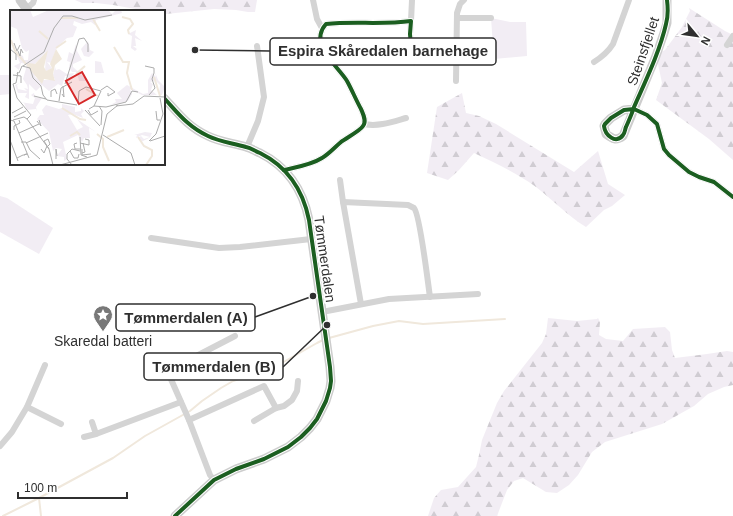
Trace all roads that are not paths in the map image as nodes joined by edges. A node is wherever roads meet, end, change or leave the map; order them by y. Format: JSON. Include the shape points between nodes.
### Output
{"nodes":[{"id":1,"x":20,"y":0,"type":"edge"},
{"id":2,"x":34,"y":0,"type":"edge"},
{"id":3,"x":313,"y":0,"type":"edge"},
{"id":4,"x":412,"y":0,"type":"edge"},
{"id":5,"x":464,"y":0,"type":"edge"},
{"id":6,"x":628,"y":0,"type":"edge"},
{"id":7,"x":667,"y":0,"type":"edge"},
{"id":8,"x":27,"y":10,"type":"edge"},
{"id":9,"x":457,"y":18,"type":"junction"},
{"id":10,"x":491,"y":18,"type":"dead end"},
{"id":11,"x":411,"y":21,"type":"junction"},
{"id":12,"x":322,"y":28,"type":"junction"},
{"id":13,"x":733,"y":36,"type":"edge"},
{"id":14,"x":727,"y":45,"type":"dead end"},
{"id":15,"x":257,"y":46,"type":"dead end"},
{"id":16,"x":412,"y":58,"type":"dead end"},
{"id":17,"x":594,"y":62,"type":"dead end"},
{"id":18,"x":456,"y":81,"type":"dead end"},
{"id":19,"x":165,"y":99,"type":"edge"},
{"id":20,"x":634,"y":109,"type":"joint"},
{"id":21,"x":406,"y":118,"type":"dead end"},
{"id":22,"x":364,"y":124,"type":"junction"},
{"id":23,"x":247,"y":147,"type":"junction"},
{"id":24,"x":284,"y":170,"type":"junction"},
{"id":25,"x":340,"y":180,"type":"dead end"},
{"id":26,"x":733,"y":197,"type":"edge"},
{"id":27,"x":343,"y":202,"type":"junction"},
{"id":28,"x":151,"y":238,"type":"dead end"},
{"id":29,"x":311,"y":239,"type":"junction"},
{"id":30,"x":478,"y":294,"type":"dead end"},
{"id":31,"x":430,"y":297,"type":"junction"},
{"id":32,"x":361,"y":304,"type":"junction"},
{"id":33,"x":322,"y":312,"type":"junction"},
{"id":34,"x":235,"y":336,"type":"dead end"},
{"id":35,"x":45,"y":365,"type":"dead end"},
{"id":36,"x":298,"y":381,"type":"dead end"},
{"id":37,"x":181,"y":402,"type":"junction"},
{"id":38,"x":27,"y":407,"type":"junction"},
{"id":39,"x":276,"y":408,"type":"junction"},
{"id":40,"x":189,"y":420,"type":"junction"},
{"id":41,"x":254,"y":421,"type":"dead end"},
{"id":42,"x":92,"y":422,"type":"dead end"},
{"id":43,"x":61,"y":424,"type":"dead end"},
{"id":44,"x":96,"y":434,"type":"junction"},
{"id":45,"x":84,"y":437,"type":"dead end"},
{"id":46,"x":0,"y":446,"type":"edge"},
{"id":47,"x":214,"y":480,"type":"junction"},
{"id":48,"x":175,"y":516,"type":"edge"}],
"edges":[{"from":1,"to":8,"type":"street"},
{"from":2,"to":8,"type":"street"},
{"from":3,"to":12,"type":"street","via":[[317,19]]},
{"from":4,"to":11,"type":"street"},
{"from":5,"to":9,"type":"street","via":[[458,8]]},
{"from":6,"to":17,"type":"street","via":[[613,44],[607,53]]},
{"from":7,"to":20,"type":"street","name":"Steinsfjellet","via":[[664,33]]},
{"from":9,"to":10,"type":"street"},
{"from":9,"to":18,"type":"street"},
{"from":11,"to":12,"type":"street","via":[[336,23],[326,24]]},
{"from":11,"to":16,"type":"street"},
{"from":12,"to":22,"type":"street","via":[[321,45],[346,80],[364,115]]},
{"from":13,"to":14,"type":"street"},
{"from":15,"to":23,"type":"street","via":[[264,96],[258,121]]},
{"from":19,"to":23,"type":"street","name":"Tømmerdalen","via":[[190,125],[207,136]]},
{"from":20,"to":26,"type":"street","via":[[647,115],[657,124],[664,149],[669,155],[689,172],[714,182]]},
{"from":21,"to":22,"type":"street","via":[[386,124]]},
{"from":22,"to":24,"type":"street","via":[[322,158]]},
{"from":23,"to":24,"type":"street","name":"Tømmerdalen","via":[[274,161]]},
{"from":24,"to":29,"type":"street","name":"Tømmerdalen","via":[[292,179],[307,208]]},
{"from":25,"to":27,"type":"street"},
{"from":27,"to":31,"type":"street","via":[[408,205],[414,208]]},
{"from":27,"to":32,"type":"street"},
{"from":28,"to":29,"type":"street","via":[[219,248]]},
{"from":29,"to":33,"type":"street","name":"Tømmerdalen"},
{"from":30,"to":31,"type":"street"},
{"from":31,"to":32,"type":"street","via":[[389,299]]},
{"from":32,"to":33,"type":"street"},
{"from":33,"to":47,"type":"street","name":"Tømmerdalen","via":[[331,381],[326,400],[317,418],[301,437],[288,447]]},
{"from":34,"to":37,"type":"street","via":[[173,369],[170,377]]},
{"from":35,"to":38,"type":"street"},
{"from":36,"to":39,"type":"street","via":[[297,391],[292,400]]},
{"from":37,"to":40,"type":"street"},
{"from":37,"to":44,"type":"street"},
{"from":38,"to":43,"type":"street"},
{"from":38,"to":46,"type":"street"},
{"from":39,"to":40,"type":"street","via":[[264,386]]},
{"from":39,"to":41,"type":"street"},
{"from":40,"to":47,"type":"street"},
{"from":42,"to":44,"type":"street"},
{"from":44,"to":45,"type":"street"},
{"from":47,"to":48,"type":"street","name":"Tømmerdalen"}]}
